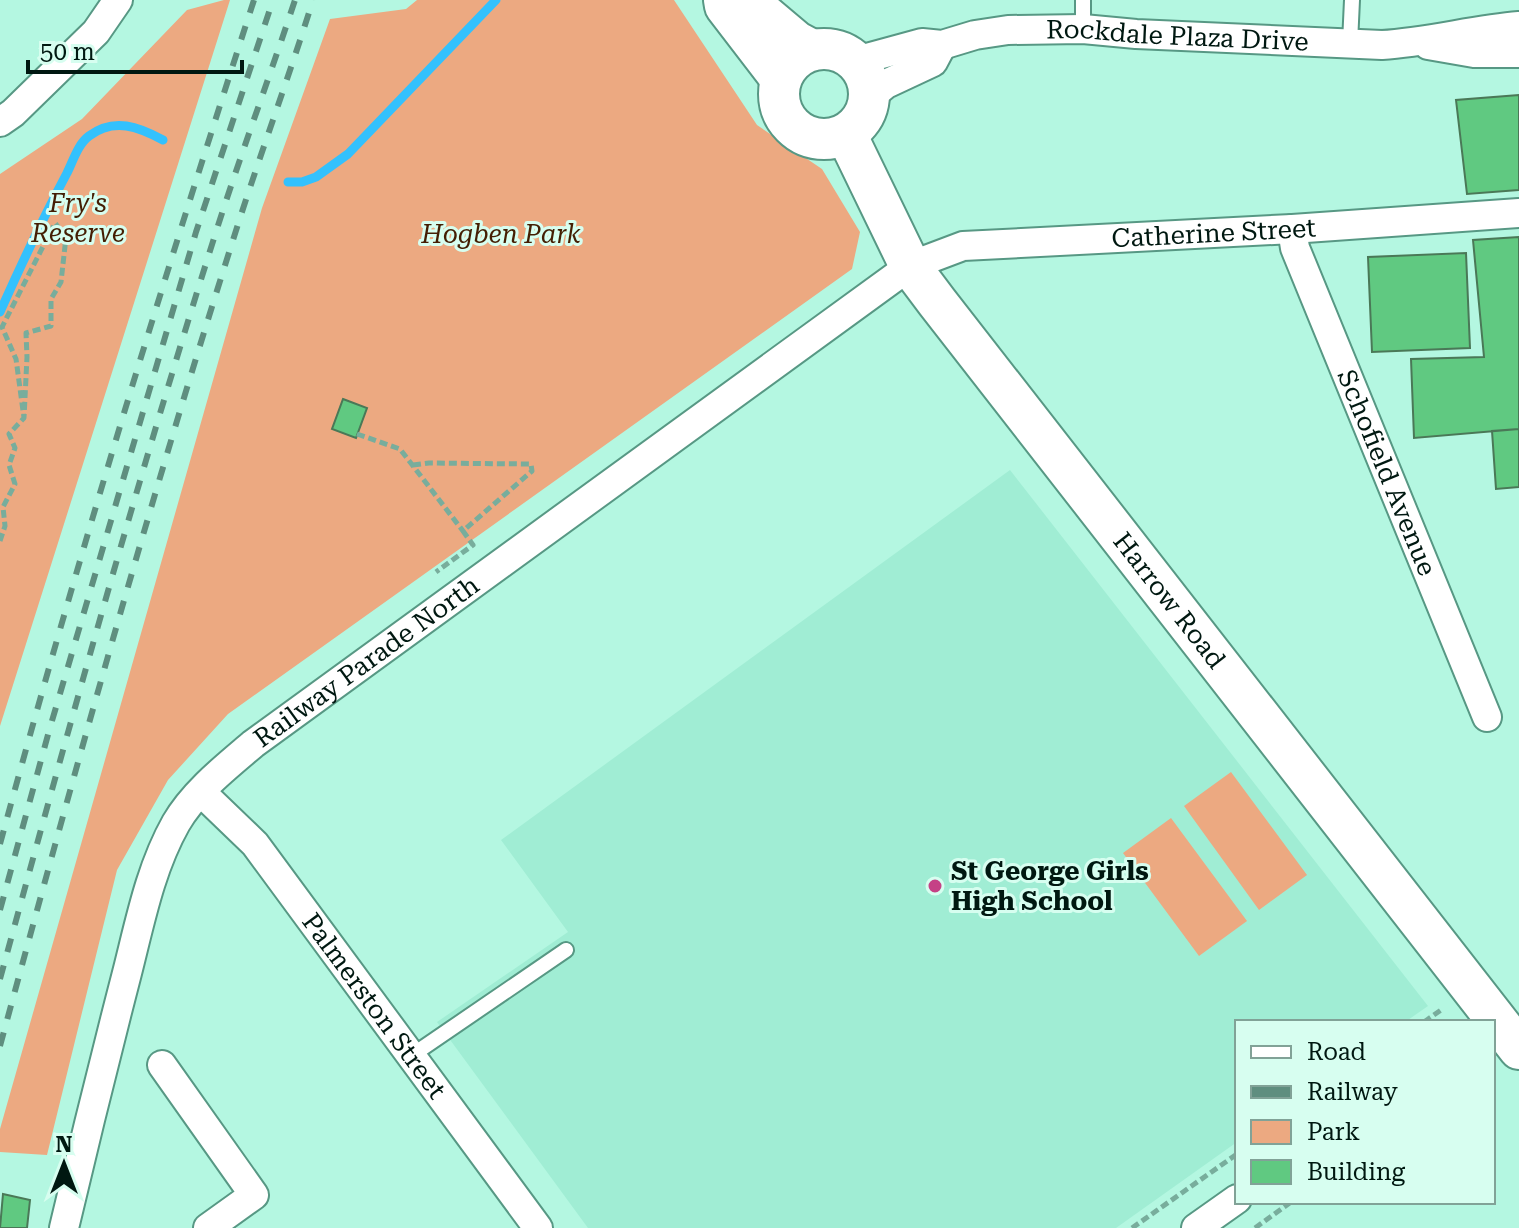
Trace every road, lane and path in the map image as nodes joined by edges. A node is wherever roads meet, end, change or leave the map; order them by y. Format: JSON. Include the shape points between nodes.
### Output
{"nodes":[{"id":1,"x":118,"y":0,"type":"edge"},
{"id":2,"x":724,"y":0,"type":"edge"},
{"id":3,"x":747,"y":0,"type":"edge"},
{"id":4,"x":1083,"y":0,"type":"edge"},
{"id":5,"x":1352,"y":0,"type":"edge"},
{"id":6,"x":1519,"y":26,"type":"edge"},
{"id":7,"x":1083,"y":29,"type":"junction"},
{"id":8,"x":1416,"y":42,"type":"junction"},
{"id":9,"x":1350,"y":43,"type":"junction"},
{"id":10,"x":942,"y":45,"type":"junction"},
{"id":11,"x":812,"y":50,"type":"junction"},
{"id":12,"x":1519,"y":53,"type":"edge"},
{"id":13,"x":856,"y":61,"type":"junction"},
{"id":14,"x":781,"y":79,"type":"junction"},
{"id":15,"x":869,"y":98,"type":"junction"},
{"id":16,"x":0,"y":122,"type":"edge"},
{"id":17,"x":846,"y":134,"type":"junction"},
{"id":18,"x":1519,"y":213,"type":"edge"},
{"id":19,"x":1292,"y":229,"type":"junction"},
{"id":20,"x":910,"y":266,"type":"junction"},
{"id":21,"x":24,"y":418,"type":"junction"},
{"id":22,"x":357,"y":434,"type":"dead end"},
{"id":23,"x":413,"y":465,"type":"junction"},
{"id":24,"x":463,"y":531,"type":"junction"},
{"id":25,"x":0,"y":541,"type":"edge"},
{"id":26,"x":436,"y":572,"type":"dead end"},
{"id":27,"x":1487,"y":717,"type":"dead end"},
{"id":28,"x":201,"y":792,"type":"junction"},
{"id":29,"x":566,"y":950,"type":"dead end"},
{"id":30,"x":1441,"y":1010,"type":"dead end"},
{"id":31,"x":1427,"y":1020,"type":"edge"},
{"id":32,"x":1492,"y":1020,"type":"edge"},
{"id":33,"x":1495,"y":1023,"type":"edge"},
{"id":34,"x":1519,"y":1049,"type":"edge"},
{"id":35,"x":411,"y":1056,"type":"junction"},
{"id":36,"x":162,"y":1065,"type":"dead end"},
{"id":37,"x":1235,"y":1155,"type":"edge"},
{"id":38,"x":1235,"y":1200,"type":"edge"},
{"id":39,"x":1288,"y":1204,"type":"edge"},
{"id":40,"x":64,"y":1228,"type":"edge"},
{"id":41,"x":208,"y":1228,"type":"edge"},
{"id":42,"x":538,"y":1228,"type":"edge"},
{"id":43,"x":1132,"y":1228,"type":"edge"},
{"id":44,"x":1196,"y":1228,"type":"edge"},
{"id":45,"x":1255,"y":1228,"type":"edge"}],
"edges":[{"from":1,"to":16,"type":"street","via":[[96,32]]},
{"from":2,"to":14,"type":"main road"},
{"from":3,"to":11,"type":"main road"},
{"from":4,"to":7,"type":"lane"},
{"from":5,"to":9,"type":"lane"},
{"from":6,"to":8,"type":"street","name":"Rockdale Plaza Drive"},
{"from":7,"to":9,"type":"street","name":"Rockdale Plaza Drive"},
{"from":7,"to":10,"type":"street","name":"Rockdale Plaza Drive","via":[[1008,30]]},
{"from":8,"to":9,"type":"street","name":"Rockdale Plaza Drive"},
{"from":8,"to":12,"type":"street","name":"Rockdale Plaza Drive","via":[[1474,53]]},
{"from":10,"to":13,"type":"street","name":"Rockdale Plaza Drive","via":[[922,43]]},
{"from":10,"to":15,"type":"street","name":"Rockdale Plaza Drive","via":[[933,62]]},
{"from":11,"to":13,"type":"main road","via":[[835,50]]},
{"from":11,"to":14,"type":"main road","via":[[793,61]]},
{"from":13,"to":15,"type":"main road","via":[[869,84]]},
{"from":14,"to":17,"type":"main road","via":[[780,106],[795,129],[821,140]]},
{"from":15,"to":17,"type":"main road","via":[[866,112]]},
{"from":17,"to":20,"type":"main road","name":"Harrow Road"},
{"from":18,"to":19,"type":"street","name":"Catherine Street"},
{"from":19,"to":20,"type":"street","name":"Catherine Street","via":[[963,246]]},
{"from":19,"to":27,"type":"street","name":"Schofield Avenue","via":[[1295,248]]},
{"from":20,"to":28,"type":"street","name":"Railway Parade North","via":[[253,744]]},
{"from":20,"to":32,"type":"main road","name":"Harrow Road"},
{"from":21,"to":21,"type":"path","via":[[26,333],[51,326],[51,299],[61,282],[66,237],[55,223],[2,327],[16,359]]},
{"from":21,"to":25,"type":"path","via":[[9,434],[15,448],[9,465],[15,484],[3,507]]},
{"from":22,"to":23,"type":"path","via":[[400,449]]},
{"from":23,"to":24,"type":"path"},
{"from":23,"to":24,"type":"path","via":[[531,464],[532,471]]},
{"from":24,"to":26,"type":"path","via":[[473,545]]},
{"from":28,"to":35,"type":"street","name":"Palmerston Street","via":[[255,844]]},
{"from":28,"to":40,"type":"street","name":"Railway Parade North","via":[[178,820],[149,889]]},
{"from":29,"to":35,"type":"lane"},
{"from":30,"to":31,"type":"path"},
{"from":33,"to":34,"type":"main road","name":"Harrow Road"},
{"from":35,"to":42,"type":"street","name":"Palmerston Street"},
{"from":36,"to":41,"type":"street","via":[[254,1195]]},
{"from":37,"to":43,"type":"path"},
{"from":38,"to":44,"type":"street"},
{"from":39,"to":45,"type":"path"}]}
